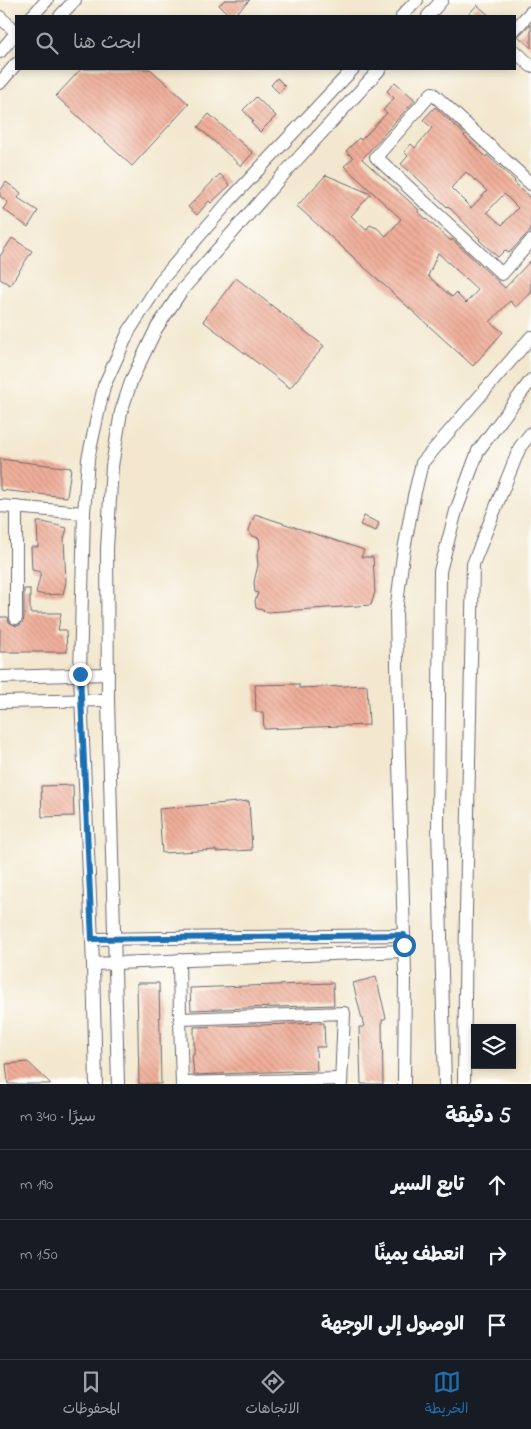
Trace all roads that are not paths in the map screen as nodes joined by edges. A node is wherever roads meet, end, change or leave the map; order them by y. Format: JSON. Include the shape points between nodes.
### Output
{"nodes":[{"id":1,"x":47,"y":0,"type":"edge"},
{"id":2,"x":75,"y":0,"type":"edge"},
{"id":3,"x":417,"y":0,"type":"edge"},
{"id":4,"x":442,"y":0,"type":"edge"},
{"id":5,"x":531,"y":12,"type":"edge"},
{"id":6,"x":33,"y":15,"type":"edge"},
{"id":7,"x":61,"y":15,"type":"edge"},
{"id":8,"x":403,"y":15,"type":"edge"},
{"id":9,"x":429,"y":15,"type":"edge"},
{"id":10,"x":0,"y":17,"type":"edge"},
{"id":11,"x":516,"y":29,"type":"edge"},
{"id":12,"x":15,"y":32,"type":"edge"},
{"id":13,"x":15,"y":34,"type":"edge"},
{"id":14,"x":0,"y":52,"type":"edge"},
{"id":15,"x":516,"y":52,"type":"edge"},
{"id":16,"x":15,"y":65,"type":"edge"},
{"id":17,"x":531,"y":66,"type":"edge"},
{"id":18,"x":352,"y":70,"type":"edge"},
{"id":19,"x":379,"y":70,"type":"edge"},
{"id":20,"x":0,"y":82,"type":"edge"},
{"id":21,"x":531,"y":184,"type":"edge"},
{"id":22,"x":531,"y":241,"type":"edge"},
{"id":23,"x":531,"y":336,"type":"edge"},
{"id":24,"x":531,"y":380,"type":"edge"},
{"id":25,"x":531,"y":433,"type":"edge"},
{"id":26,"x":0,"y":506,"type":"edge"},
{"id":27,"x":16,"y":507,"type":"junction"},
{"id":28,"x":84,"y":512,"type":"junction"},
{"id":29,"x":16,"y":618,"type":"dead end"},
{"id":30,"x":80,"y":674,"type":"junction"},
{"id":31,"x":108,"y":674,"type":"junction"},
{"id":32,"x":0,"y":677,"type":"edge"},
{"id":33,"x":81,"y":700,"type":"junction"},
{"id":34,"x":108,"y":700,"type":"junction"},
{"id":35,"x":0,"y":702,"type":"edge"},
{"id":36,"x":404,"y":935,"type":"junction"},
{"id":37,"x":92,"y":939,"type":"junction"},
{"id":38,"x":114,"y":939,"type":"junction"},
{"id":39,"x":404,"y":951,"type":"junction"},
{"id":40,"x":179,"y":960,"type":"junction"},
{"id":41,"x":115,"y":963,"type":"junction"},
{"id":42,"x":93,"y":964,"type":"junction"},
{"id":43,"x":180,"y":1019,"type":"junction"},
{"id":44,"x":341,"y":1081,"type":"edge"},
{"id":45,"x":182,"y":1083,"type":"edge"},
{"id":46,"x":96,"y":1084,"type":"edge"},
{"id":47,"x":118,"y":1084,"type":"edge"},
{"id":48,"x":404,"y":1084,"type":"edge"},
{"id":49,"x":444,"y":1084,"type":"edge"},
{"id":50,"x":464,"y":1084,"type":"edge"}],
"edges":[{"from":1,"to":6,"type":"street"},
{"from":2,"to":7,"type":"street"},
{"from":3,"to":8,"type":"street"},
{"from":4,"to":9,"type":"street"},
{"from":5,"to":11,"type":"street"},
{"from":10,"to":12,"type":"street"},
{"from":13,"to":14,"type":"street"},
{"from":15,"to":17,"type":"street"},
{"from":16,"to":20,"type":"street"},
{"from":18,"to":28,"type":"street","via":[[230,200],[164,278],[129,331],[104,386],[88,459]]},
{"from":19,"to":31,"type":"street","via":[[182,290],[156,330],[132,378],[121,412],[112,466],[107,549]]},
{"from":21,"to":22,"type":"street","via":[[432,93],[376,157],[502,274]]},
{"from":23,"to":36,"type":"street","via":[[422,463],[414,496],[396,612]]},
{"from":24,"to":49,"type":"street","via":[[478,451],[456,511],[440,571],[438,827]]},
{"from":25,"to":50,"type":"street","via":[[520,447],[473,564]]},
{"from":26,"to":27,"type":"street"},
{"from":27,"to":28,"type":"street"},
{"from":27,"to":29,"type":"street"},
{"from":28,"to":30,"type":"street"},
{"from":30,"to":31,"type":"street"},
{"from":30,"to":32,"type":"street"},
{"from":30,"to":33,"type":"street"},
{"from":31,"to":34,"type":"street"},
{"from":33,"to":34,"type":"street"},
{"from":33,"to":35,"type":"street"},
{"from":33,"to":37,"type":"street"},
{"from":34,"to":38,"type":"street"},
{"from":36,"to":38,"type":"street"},
{"from":36,"to":39,"type":"street"},
{"from":37,"to":38,"type":"street"},
{"from":37,"to":42,"type":"street"},
{"from":38,"to":41,"type":"street"},
{"from":39,"to":40,"type":"street"},
{"from":39,"to":48,"type":"street"},
{"from":40,"to":41,"type":"street"},
{"from":40,"to":43,"type":"street"},
{"from":41,"to":42,"type":"street"},
{"from":41,"to":47,"type":"street"},
{"from":42,"to":46,"type":"street"},
{"from":43,"to":44,"type":"street","via":[[344,1012]]},
{"from":43,"to":45,"type":"street"},
{"from":44,"to":45,"type":"street"}]}
